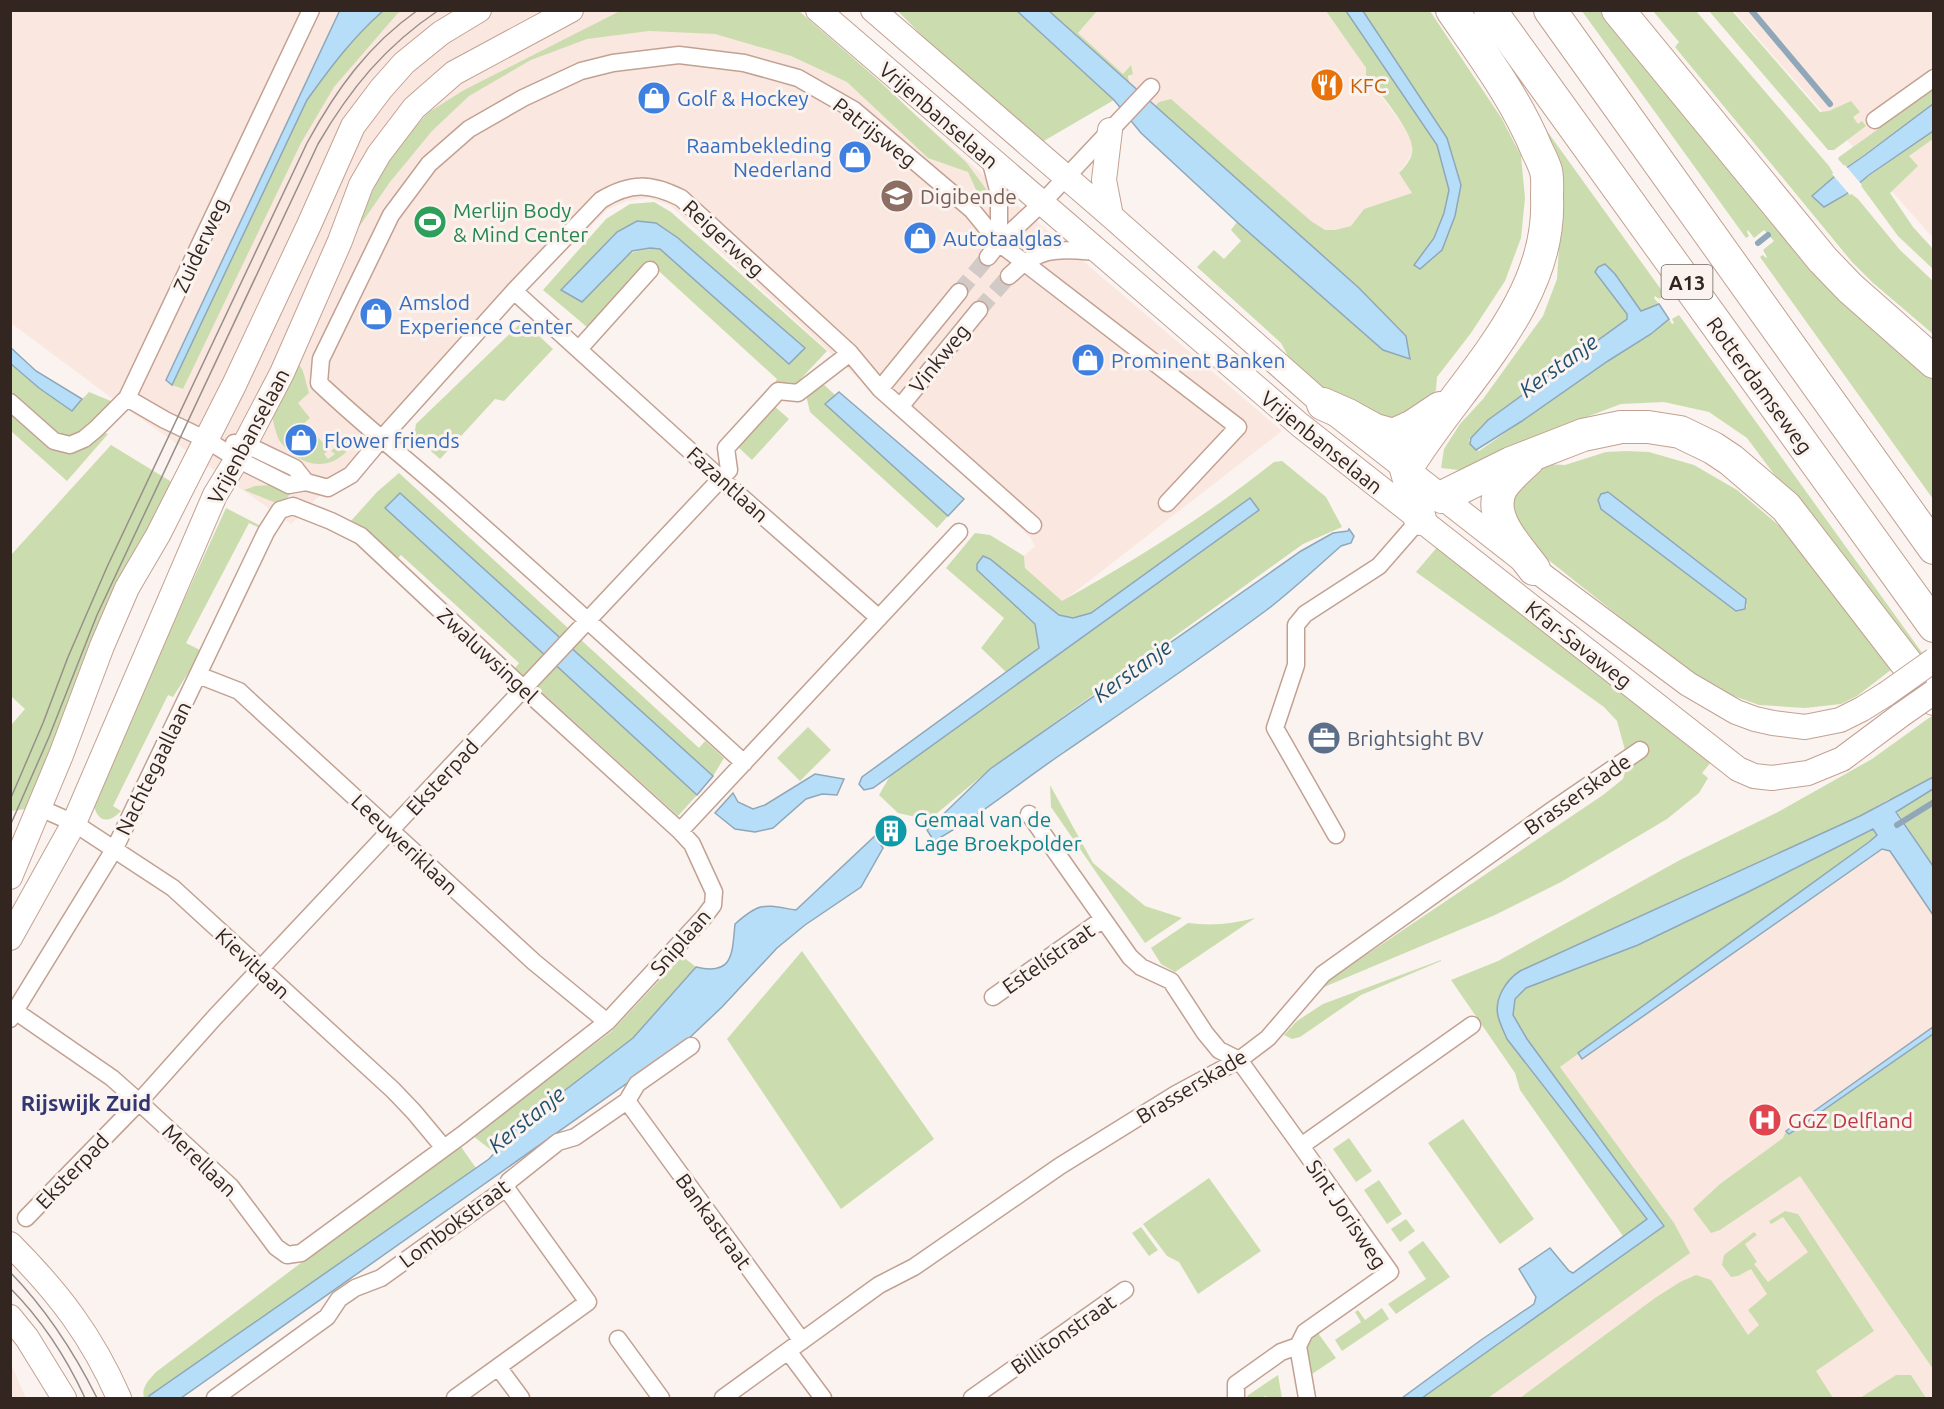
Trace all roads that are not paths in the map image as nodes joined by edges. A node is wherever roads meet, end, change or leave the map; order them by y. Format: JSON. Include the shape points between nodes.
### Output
{"nodes":[{"id":1,"x":311,"y":10,"type":"edge"},
{"id":2,"x":479,"y":10,"type":"edge"},
{"id":3,"x":571,"y":10,"type":"edge"},
{"id":4,"x":818,"y":10,"type":"edge"},
{"id":5,"x":873,"y":10,"type":"edge"},
{"id":6,"x":1452,"y":10,"type":"edge"},
{"id":7,"x":1490,"y":10,"type":"edge"},
{"id":8,"x":1550,"y":10,"type":"edge"},
{"id":9,"x":1618,"y":10,"type":"edge"},
{"id":10,"x":1934,"y":78,"type":"edge"},
{"id":11,"x":1148,"y":90,"type":"dead end"},
{"id":12,"x":1875,"y":120,"type":"dead end"},
{"id":13,"x":1113,"y":127,"type":"junction"},
{"id":14,"x":990,"y":159,"type":"junction"},
{"id":15,"x":1065,"y":178,"type":"junction"},
{"id":16,"x":1041,"y":204,"type":"junction"},
{"id":17,"x":1111,"y":216,"type":"junction"},
{"id":18,"x":999,"y":243,"type":"junction"},
{"id":19,"x":1098,"y":252,"type":"junction"},
{"id":20,"x":988,"y":258,"type":"tunnel mouth"},
{"id":21,"x":1024,"y":262,"type":"junction"},
{"id":22,"x":650,"y":270,"type":"dead end"},
{"id":23,"x":1009,"y":276,"type":"tunnel mouth"},
{"id":24,"x":514,"y":291,"type":"junction"},
{"id":25,"x":959,"y":292,"type":"tunnel mouth"},
{"id":26,"x":979,"y":310,"type":"tunnel mouth"},
{"id":27,"x":579,"y":349,"type":"junction"},
{"id":28,"x":850,"y":352,"type":"junction"},
{"id":29,"x":1934,"y":362,"type":"edge"},
{"id":30,"x":880,"y":388,"type":"junction"},
{"id":31,"x":1456,"y":397,"type":"junction"},
{"id":32,"x":127,"y":398,"type":"junction"},
{"id":33,"x":10,"y":402,"type":"edge"},
{"id":34,"x":1323,"y":404,"type":"junction"},
{"id":35,"x":900,"y":407,"type":"junction"},
{"id":36,"x":382,"y":438,"type":"junction"},
{"id":37,"x":207,"y":440,"type":"junction"},
{"id":38,"x":241,"y":452,"type":"junction"},
{"id":39,"x":1534,"y":454,"type":"junction"},
{"id":40,"x":1406,"y":469,"type":"junction"},
{"id":41,"x":721,"y":478,"type":"junction"},
{"id":42,"x":1167,"y":503,"type":"dead end"},
{"id":43,"x":1431,"y":508,"type":"junction"},
{"id":44,"x":280,"y":510,"type":"joint"},
{"id":45,"x":1033,"y":525,"type":"dead end"},
{"id":46,"x":959,"y":532,"type":"dead end"},
{"id":47,"x":1927,"y":538,"type":"edge"},
{"id":48,"x":1534,"y":569,"type":"junction"},
{"id":49,"x":879,"y":618,"type":"junction"},
{"id":50,"x":589,"y":621,"type":"junction"},
{"id":51,"x":1934,"y":626,"type":"edge"},
{"id":52,"x":1934,"y":660,"type":"edge"},
{"id":53,"x":198,"y":675,"type":"junction"},
{"id":54,"x":524,"y":689,"type":"junction"},
{"id":55,"x":1934,"y":692,"type":"edge"},
{"id":56,"x":1934,"y":699,"type":"edge"},
{"id":57,"x":1640,"y":750,"type":"dead end"},
{"id":58,"x":744,"y":763,"type":"junction"},
{"id":59,"x":40,"y":808,"type":"junction"},
{"id":60,"x":1029,"y":813,"type":"dead end"},
{"id":61,"x":74,"y":823,"type":"junction"},
{"id":62,"x":392,"y":831,"type":"junction"},
{"id":63,"x":680,"y":831,"type":"junction"},
{"id":64,"x":1336,"y":835,"type":"dead end"},
{"id":65,"x":114,"y":848,"type":"junction"},
{"id":66,"x":10,"y":877,"type":"edge"},
{"id":67,"x":1103,"y":919,"type":"junction"},
{"id":68,"x":10,"y":938,"type":"edge"},
{"id":69,"x":260,"y":969,"type":"junction"},
{"id":70,"x":993,"y":997,"type":"dead end"},
{"id":71,"x":13,"y":1015,"type":"edge"},
{"id":72,"x":607,"y":1022,"type":"junction"},
{"id":73,"x":1472,"y":1025,"type":"dead end"},
{"id":74,"x":691,"y":1046,"type":"dead end"},
{"id":75,"x":1239,"y":1060,"type":"junction"},
{"id":76,"x":627,"y":1101,"type":"junction"},
{"id":77,"x":139,"y":1102,"type":"junction"},
{"id":78,"x":1301,"y":1146,"type":"junction"},
{"id":79,"x":444,"y":1148,"type":"junction"},
{"id":80,"x":506,"y":1188,"type":"junction"},
{"id":81,"x":26,"y":1218,"type":"dead end"},
{"id":82,"x":10,"y":1244,"type":"edge"},
{"id":83,"x":287,"y":1255,"type":"joint"},
{"id":84,"x":1125,"y":1290,"type":"dead end"},
{"id":85,"x":10,"y":1317,"type":"edge"},
{"id":86,"x":618,"y":1339,"type":"dead end"},
{"id":87,"x":795,"y":1346,"type":"junction"},
{"id":88,"x":1298,"y":1346,"type":"junction"},
{"id":89,"x":498,"y":1367,"type":"junction"},
{"id":90,"x":239,"y":1392,"type":"edge"},
{"id":91,"x":64,"y":1398,"type":"edge"},
{"id":92,"x":119,"y":1398,"type":"edge"},
{"id":93,"x":215,"y":1398,"type":"edge"},
{"id":94,"x":455,"y":1398,"type":"edge"},
{"id":95,"x":521,"y":1398,"type":"edge"},
{"id":96,"x":661,"y":1398,"type":"edge"},
{"id":97,"x":723,"y":1398,"type":"edge"},
{"id":98,"x":823,"y":1398,"type":"edge"},
{"id":99,"x":972,"y":1398,"type":"edge"},
{"id":100,"x":1236,"y":1398,"type":"edge"},
{"id":101,"x":1307,"y":1398,"type":"edge"}],
"edges":[{"from":1,"to":32,"type":"street","name":"Zuiderweg"},
{"from":2,"to":37,"type":"main road","name":"Vrijenbanselaan","via":[[441,33],[404,63],[353,126]]},
{"from":3,"to":38,"type":"main road","name":"Vrijenbanselaan","via":[[454,73],[414,108],[379,154],[361,185],[282,373]]},
{"from":4,"to":14,"type":"main road","name":"Vrijenbanselaan"},
{"from":5,"to":15,"type":"main road","name":"Vrijenbanselaan"},
{"from":6,"to":31,"type":"highway","via":[[1527,125],[1546,170],[1548,216],[1541,254],[1526,293]]},
{"from":7,"to":51,"type":"highway","name":"Rotterdamseweg","number":"A13"},
{"from":8,"to":47,"type":"highway","number":"A13"},
{"from":9,"to":29,"type":"highway","via":[[1824,260],[1858,296]]},
{"from":10,"to":12,"type":"street"},
{"from":11,"to":13,"type":"street"},
{"from":13,"to":15,"type":"street"},
{"from":13,"to":17,"type":"main road","via":[[1104,180]]},
{"from":14,"to":16,"type":"main road","name":"Vrijenbanselaan"},
{"from":14,"to":18,"type":"street","via":[[999,194]]},
{"from":15,"to":16,"type":"street"},
{"from":15,"to":17,"type":"main road","name":"Vrijenbanselaan"},
{"from":16,"to":18,"type":"street"},
{"from":16,"to":19,"type":"main road","name":"Vrijenbanselaan"},
{"from":17,"to":34,"type":"main road","name":"Vrijenbanselaan"},
{"from":18,"to":20,"type":"street"},
{"from":18,"to":21,"type":"street","name":"Patrijsweg"},
{"from":18,"to":36,"type":"street","name":"Patrijsweg","via":[[972,210],[854,110],[798,78],[744,63],[679,55],[581,71],[469,129],[429,164],[391,215],[321,359],[320,383]]},
{"from":19,"to":21,"type":"street","via":[[1066,249],[1044,252]]},
{"from":19,"to":43,"type":"main road","name":"Vrijenbanselaan","via":[[1300,425]]},
{"from":21,"to":23,"type":"street"},
{"from":21,"to":42,"type":"street","name":"Patrijsweg","via":[[1238,427]]},
{"from":22,"to":27,"type":"street"},
{"from":24,"to":27,"type":"street","name":"Fazantlaan"},
{"from":24,"to":28,"type":"street","name":"Reigerweg","via":[[601,200],[627,188],[663,189],[681,198]]},
{"from":24,"to":36,"type":"street","name":"Reigerweg"},
{"from":25,"to":30,"type":"street","name":"Vinkweg"},
{"from":26,"to":35,"type":"street","name":"Vinkweg"},
{"from":27,"to":41,"type":"street","name":"Fazantlaan"},
{"from":28,"to":30,"type":"street","name":"Reigerweg"},
{"from":28,"to":41,"type":"street","via":[[798,393],[778,391],[726,448],[729,470]]},
{"from":30,"to":35,"type":"street","name":"Reigerweg"},
{"from":31,"to":34,"type":"highway","via":[[1394,435],[1375,430]]},
{"from":31,"to":40,"type":"highway"},
{"from":32,"to":33,"type":"street","name":"Zuiderweg","via":[[84,439],[70,445],[54,441]]},
{"from":32,"to":37,"type":"street"},
{"from":34,"to":40,"type":"main road","name":"Vrijenbanselaan"},
{"from":35,"to":45,"type":"street","name":"Reigerweg"},
{"from":36,"to":38,"type":"street","name":"Reigerweg","via":[[351,475],[328,488],[306,482],[289,485]]},
{"from":36,"to":50,"type":"street"},
{"from":37,"to":38,"type":"street","name":"Reigerweg"},
{"from":37,"to":59,"type":"main road","name":"Vrijenbanselaan","via":[[127,588]]},
{"from":38,"to":61,"type":"main road","name":"Vrijenbanselaan","via":[[215,495]]},
{"from":39,"to":43,"type":"highway","via":[[1496,470]]},
{"from":39,"to":48,"type":"highway","via":[[1502,487],[1498,514]]},
{"from":39,"to":56,"type":"highway","via":[[1583,435],[1648,427],[1680,432],[1713,448],[1786,507]]},
{"from":40,"to":43,"type":"highway"},
{"from":41,"to":49,"type":"street","name":"Fazantlaan"},
{"from":41,"to":50,"type":"street","name":"Eksterpad"},
{"from":43,"to":48,"type":"main road","name":"Kfar-Savaweg"},
{"from":43,"to":55,"type":"main road","name":"Kfar-Savaweg","bridge":true,"via":[[1738,769],[1754,776],[1772,778],[1808,772],[1842,759]]},
{"from":43,"to":64,"type":"street","via":[[1379,566],[1305,614],[1296,625],[1296,665],[1275,728]]},
{"from":44,"to":53,"type":"street","name":"Nachtegaallaan"},
{"from":44,"to":54,"type":"street","name":"Zwaluwsingel","via":[[293,506],[361,536]]},
{"from":46,"to":49,"type":"street"},
{"from":48,"to":52,"type":"main road","name":"Kfar-Savaweg","bridge":true,"via":[[1688,684],[1736,712],[1773,723],[1805,727],[1840,720]]},
{"from":49,"to":58,"type":"street"},
{"from":50,"to":54,"type":"street","name":"Eksterpad"},
{"from":50,"to":58,"type":"street"},
{"from":53,"to":62,"type":"street","name":"Leeuweriklaan","via":[[239,691]]},
{"from":53,"to":65,"type":"street","name":"Nachtegaallaan"},
{"from":54,"to":62,"type":"street","name":"Eksterpad"},
{"from":54,"to":63,"type":"street","name":"Zwaluwsingel"},
{"from":57,"to":75,"type":"street","name":"Brasserskade","via":[[1323,974],[1268,1038]]},
{"from":58,"to":63,"type":"street"},
{"from":59,"to":61,"type":"street","name":"Kievitlaan"},
{"from":59,"to":66,"type":"main road","name":"Vrijenbanselaan"},
{"from":60,"to":67,"type":"street"},
{"from":61,"to":65,"type":"street","name":"Kievitlaan"},
{"from":61,"to":68,"type":"main road","name":"Vrijenbanselaan"},
{"from":62,"to":69,"type":"street","name":"Eksterpad"},
{"from":62,"to":72,"type":"street","name":"Leeuweriklaan","via":[[534,962]]},
{"from":63,"to":72,"type":"street","name":"Sniplaan","via":[[692,844],[714,892],[713,905]]},
{"from":65,"to":69,"type":"street","name":"Kievitlaan","via":[[173,888]]},
{"from":65,"to":71,"type":"street","name":"Nachtegaallaan"},
{"from":67,"to":70,"type":"street","name":"Estelístraat"},
{"from":67,"to":75,"type":"street","via":[[1141,967],[1172,981],[1219,1050]]},
{"from":69,"to":77,"type":"street","name":"Eksterpad"},
{"from":69,"to":79,"type":"street","name":"Kievitlaan","via":[[393,1090]]},
{"from":71,"to":77,"type":"street","name":"Merellaan","via":[[112,1078]]},
{"from":72,"to":79,"type":"street","name":"Sniplaan"},
{"from":73,"to":78,"type":"street"},
{"from":74,"to":76,"type":"street","name":"Lombokstraat","via":[[637,1084]]},
{"from":75,"to":78,"type":"street","name":"Sint Jorisweg"},
{"from":75,"to":87,"type":"street","name":"Brasserskade","via":[[1060,1166],[915,1267],[879,1285]]},
{"from":76,"to":80,"type":"street","name":"Lombokstraat","via":[[575,1137],[558,1142],[509,1181]]},
{"from":76,"to":87,"type":"street","name":"Bankastraat"},
{"from":77,"to":81,"type":"street","name":"Eksterpad"},
{"from":77,"to":83,"type":"street","name":"Merellaan","via":[[231,1187],[276,1247]]},
{"from":78,"to":88,"type":"street","name":"Sint Jorisweg","via":[[1390,1272],[1305,1332]]},
{"from":79,"to":83,"type":"street","name":"Sniplaan","via":[[301,1253]]},
{"from":80,"to":89,"type":"street","via":[[588,1302]]},
{"from":80,"to":90,"type":"street","name":"Lombokstraat","via":[[381,1278],[339,1299],[327,1317]]},
{"from":82,"to":92,"type":"main road","via":[[44,1278],[86,1334]]},
{"from":84,"to":99,"type":"street","name":"Billitonstraat"},
{"from":85,"to":91,"type":"main road"},
{"from":86,"to":96,"type":"street"},
{"from":87,"to":97,"type":"street","name":"Brasserskade"},
{"from":87,"to":98,"type":"street","name":"Bankastraat"},
{"from":88,"to":100,"type":"street","name":"Sint Jorisweg","via":[[1281,1352],[1236,1384]]},
{"from":88,"to":101,"type":"street"},
{"from":89,"to":94,"type":"street"},
{"from":89,"to":95,"type":"street"},
{"from":90,"to":93,"type":"street","name":"Lombokstraat"}]}
